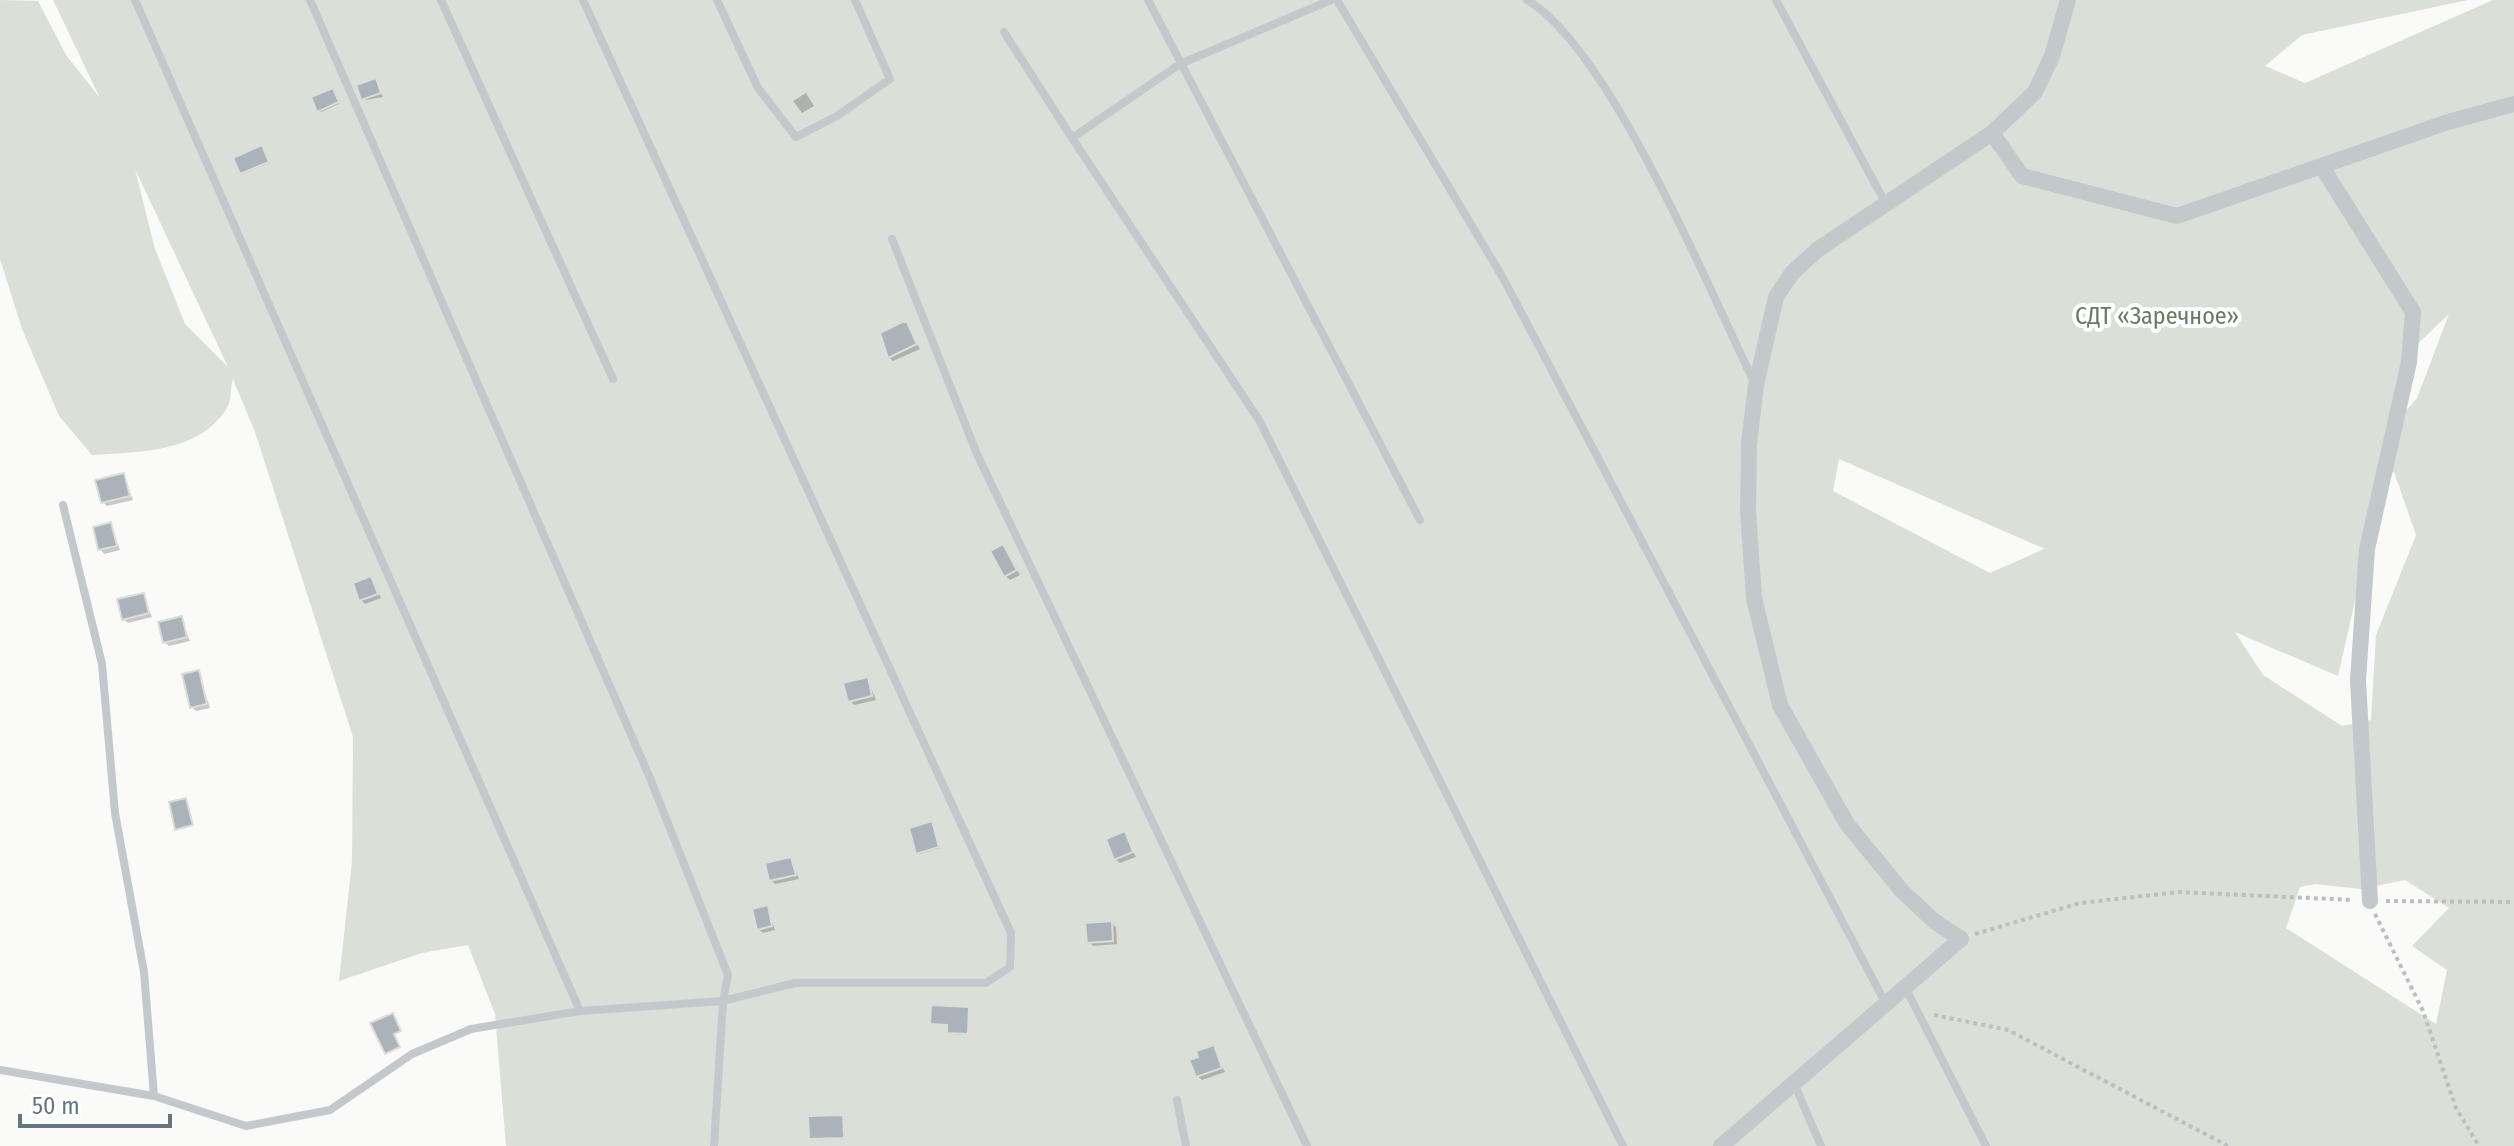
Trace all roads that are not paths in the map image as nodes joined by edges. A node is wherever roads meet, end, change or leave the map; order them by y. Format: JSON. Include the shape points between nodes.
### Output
{"nodes":[{"id":1,"x":135,"y":0,"type":"edge"},
{"id":2,"x":310,"y":0,"type":"edge"},
{"id":3,"x":441,"y":0,"type":"edge"},
{"id":4,"x":583,"y":0,"type":"edge"},
{"id":5,"x":717,"y":0,"type":"edge"},
{"id":6,"x":855,"y":0,"type":"edge"},
{"id":7,"x":1148,"y":0,"type":"edge"},
{"id":8,"x":1331,"y":0,"type":"edge"},
{"id":9,"x":1337,"y":0,"type":"edge"},
{"id":10,"x":1527,"y":0,"type":"edge"},
{"id":11,"x":1776,"y":0,"type":"edge"},
{"id":12,"x":2068,"y":0,"type":"edge"},
{"id":13,"x":1004,"y":32,"type":"dead end"},
{"id":14,"x":1180,"y":64,"type":"junction"},
{"id":15,"x":2514,"y":104,"type":"edge"},
{"id":16,"x":1992,"y":133,"type":"junction"},
{"id":17,"x":1072,"y":138,"type":"junction"},
{"id":18,"x":2322,"y":167,"type":"junction"},
{"id":19,"x":1886,"y":205,"type":"junction"},
{"id":20,"x":892,"y":239,"type":"dead end"},
{"id":21,"x":613,"y":379,"type":"dead end"},
{"id":22,"x":1756,"y":385,"type":"junction"},
{"id":23,"x":63,"y":505,"type":"dead end"},
{"id":24,"x":1420,"y":520,"type":"dead end"},
{"id":25,"x":2370,"y":901,"type":"road end"},
{"id":26,"x":1905,"y":987,"type":"junction"},
{"id":27,"x":723,"y":1001,"type":"junction"},
{"id":28,"x":1886,"y":1004,"type":"junction"},
{"id":29,"x":580,"y":1011,"type":"junction"},
{"id":30,"x":0,"y":1070,"type":"edge"},
{"id":31,"x":1794,"y":1083,"type":"junction"},
{"id":32,"x":154,"y":1096,"type":"junction"},
{"id":33,"x":1177,"y":1100,"type":"dead end"},
{"id":34,"x":714,"y":1146,"type":"edge"},
{"id":35,"x":1186,"y":1146,"type":"edge"},
{"id":36,"x":1307,"y":1146,"type":"edge"},
{"id":37,"x":1623,"y":1146,"type":"edge"},
{"id":38,"x":1721,"y":1146,"type":"edge"},
{"id":39,"x":1821,"y":1146,"type":"edge"},
{"id":40,"x":1986,"y":1146,"type":"edge"}],
"edges":[{"from":1,"to":29,"type":"lane"},
{"from":2,"to":27,"type":"lane","via":[[650,778],[728,975]]},
{"from":3,"to":21,"type":"lane"},
{"from":4,"to":27,"type":"lane","via":[[1011,933],[1010,967],[986,983],[795,983]]},
{"from":5,"to":6,"type":"lane","via":[[758,88],[796,137],[890,79]]},
{"from":7,"to":14,"type":"lane"},
{"from":8,"to":14,"type":"lane"},
{"from":9,"to":28,"type":"lane","via":[[1503,278]]},
{"from":10,"to":22,"type":"lane","via":[[1546,11],[1633,135]]},
{"from":11,"to":19,"type":"lane"},
{"from":12,"to":16,"type":"street","via":[[2035,92]]},
{"from":13,"to":17,"type":"lane"},
{"from":14,"to":17,"type":"lane"},
{"from":14,"to":24,"type":"lane"},
{"from":15,"to":18,"type":"street"},
{"from":16,"to":18,"type":"street","via":[[2022,176],[2177,216]]},
{"from":16,"to":19,"type":"street"},
{"from":17,"to":37,"type":"lane","via":[[1259,420]]},
{"from":18,"to":25,"type":"street","via":[[2413,312],[2409,362],[2367,549],[2358,680]]},
{"from":19,"to":22,"type":"street","via":[[1792,273],[1776,297]]},
{"from":20,"to":36,"type":"lane","via":[[977,454]]},
{"from":22,"to":26,"type":"street","via":[[1748,510],[1754,598],[1780,705],[1862,844],[1934,921],[1961,939]]},
{"from":23,"to":32,"type":"lane","via":[[102,664],[115,813],[144,972]]},
{"from":26,"to":28,"type":"street"},
{"from":26,"to":40,"type":"lane"},
{"from":27,"to":29,"type":"lane"},
{"from":27,"to":34,"type":"lane"},
{"from":28,"to":31,"type":"street"},
{"from":29,"to":32,"type":"lane","via":[[471,1029],[412,1054],[330,1110],[246,1126]]},
{"from":30,"to":32,"type":"lane"},
{"from":31,"to":38,"type":"street"},
{"from":31,"to":39,"type":"lane"},
{"from":33,"to":35,"type":"lane"}]}
